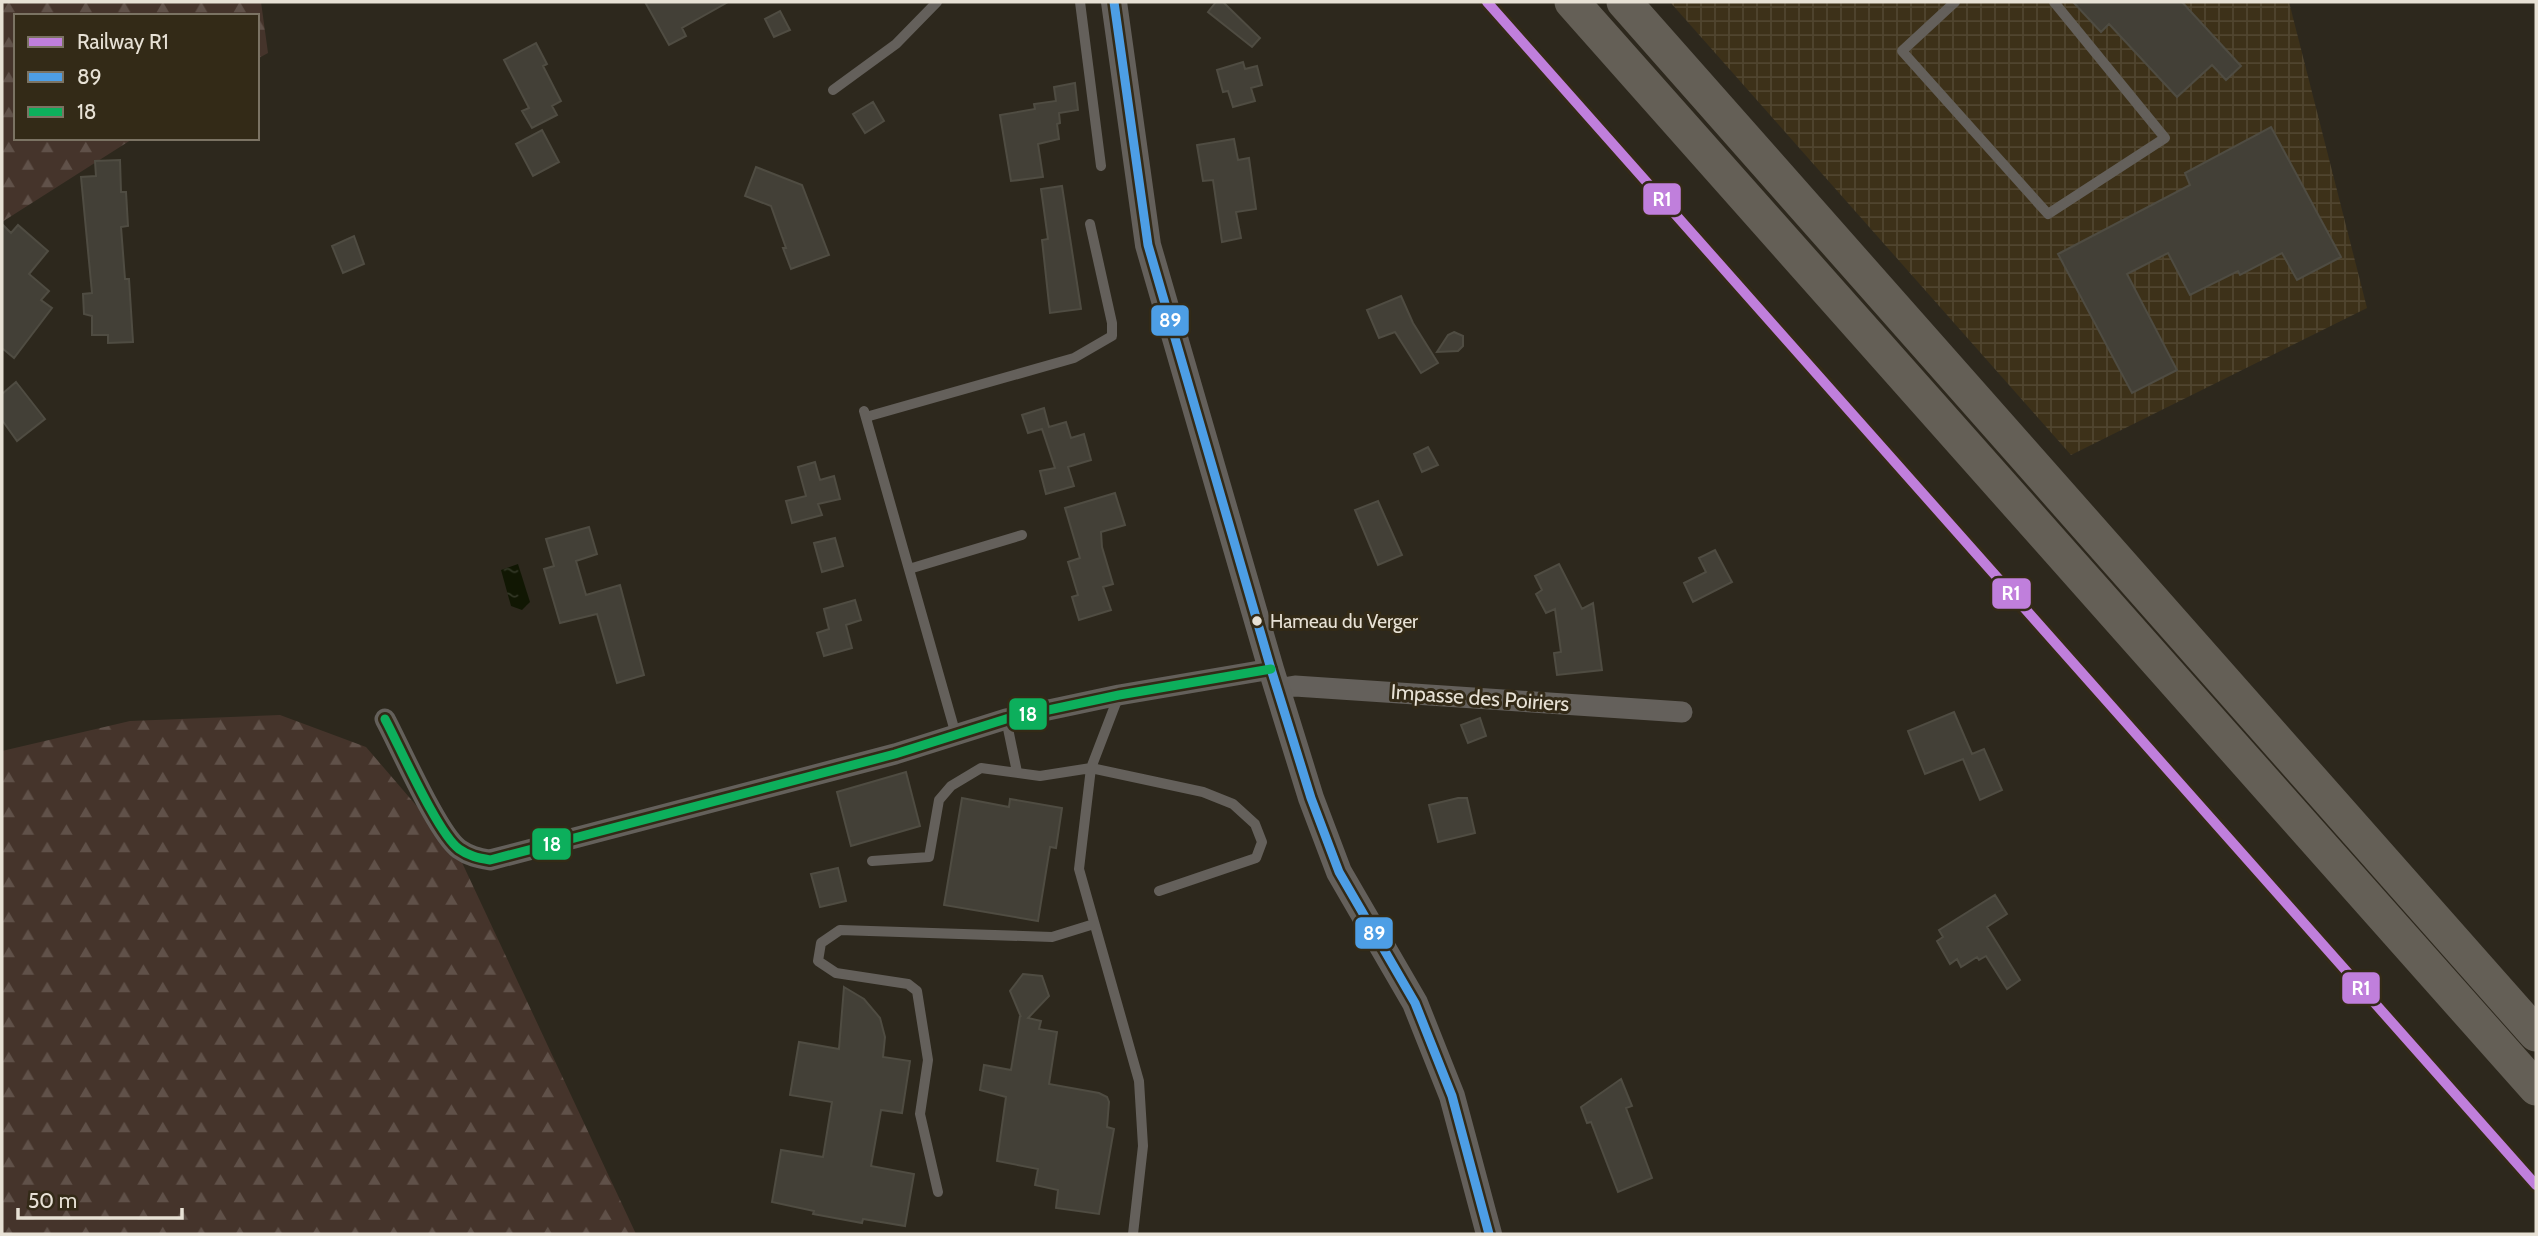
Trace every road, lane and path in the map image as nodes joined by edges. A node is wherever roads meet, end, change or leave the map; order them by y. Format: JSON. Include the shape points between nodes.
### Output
{"nodes":[{"id":1,"x":937,"y":2,"type":"edge"},
{"id":2,"x":1080,"y":2,"type":"edge"},
{"id":3,"x":1114,"y":2,"type":"edge"},
{"id":4,"x":1572,"y":2,"type":"edge"},
{"id":5,"x":1625,"y":2,"type":"edge"},
{"id":6,"x":1955,"y":2,"type":"edge"},
{"id":7,"x":2054,"y":2,"type":"edge"},
{"id":8,"x":833,"y":90,"type":"dead end"},
{"id":9,"x":1101,"y":166,"type":"dead end"},
{"id":10,"x":1090,"y":224,"type":"dead end"},
{"id":11,"x":1022,"y":536,"type":"dead end"},
{"id":12,"x":909,"y":569,"type":"junction"},
{"id":13,"x":1274,"y":679,"type":"junction"},
{"id":14,"x":1119,"y":695,"type":"junction"},
{"id":15,"x":1682,"y":712,"type":"dead end"},
{"id":16,"x":385,"y":719,"type":"dead end"},
{"id":17,"x":1006,"y":719,"type":"junction"},
{"id":18,"x":956,"y":735,"type":"junction"},
{"id":19,"x":1091,"y":768,"type":"junction"},
{"id":20,"x":1017,"y":772,"type":"junction"},
{"id":21,"x":872,"y":861,"type":"dead end"},
{"id":22,"x":1159,"y":891,"type":"dead end"},
{"id":23,"x":1094,"y":923,"type":"junction"},
{"id":24,"x":2536,"y":1034,"type":"edge"},
{"id":25,"x":2536,"y":1088,"type":"edge"},
{"id":26,"x":938,"y":1192,"type":"dead end"},
{"id":27,"x":1133,"y":1234,"type":"edge"},
{"id":28,"x":1489,"y":1234,"type":"edge"}],
"edges":[{"from":1,"to":8,"type":"lane","via":[[896,44]]},
{"from":2,"to":9,"type":"lane"},
{"from":3,"to":13,"type":"street","via":[[1148,245]]},
{"from":4,"to":25,"type":"highway"},
{"from":5,"to":24,"type":"highway"},
{"from":6,"to":7,"type":"lane","via":[[1902,51],[2048,214],[2165,138]]},
{"from":10,"to":12,"type":"lane","via":[[1112,336],[1073,358],[865,414]]},
{"from":11,"to":12,"type":"lane"},
{"from":12,"to":18,"type":"lane"},
{"from":13,"to":14,"type":"street","name":"Impasse des Poiriers"},
{"from":13,"to":15,"type":"street","name":"Impasse des Poiriers","via":[[1294,686]]},
{"from":13,"to":28,"type":"street","via":[[1339,872],[1415,1003],[1452,1096]]},
{"from":14,"to":17,"type":"street","name":"Impasse des Poiriers"},
{"from":14,"to":19,"type":"lane"},
{"from":16,"to":18,"type":"street","name":"Impasse des Poiriers","via":[[441,827],[457,848],[474,858],[490,860]]},
{"from":17,"to":18,"type":"street","name":"Impasse des Poiriers"},
{"from":17,"to":20,"type":"lane"},
{"from":19,"to":20,"type":"lane","via":[[1040,776]]},
{"from":19,"to":22,"type":"lane","via":[[1203,792],[1233,804],[1255,824],[1262,842],[1256,858]]},
{"from":19,"to":23,"type":"lane","via":[[1079,869]]},
{"from":20,"to":21,"type":"lane","via":[[981,768],[951,786],[939,800],[929,857]]},
{"from":23,"to":26,"type":"lane","via":[[1052,937],[840,930],[821,943],[818,961],[836,973],[908,984],[917,991],[928,1060],[920,1114]]},
{"from":23,"to":27,"type":"lane","via":[[1139,1081],[1143,1146]]}]}
